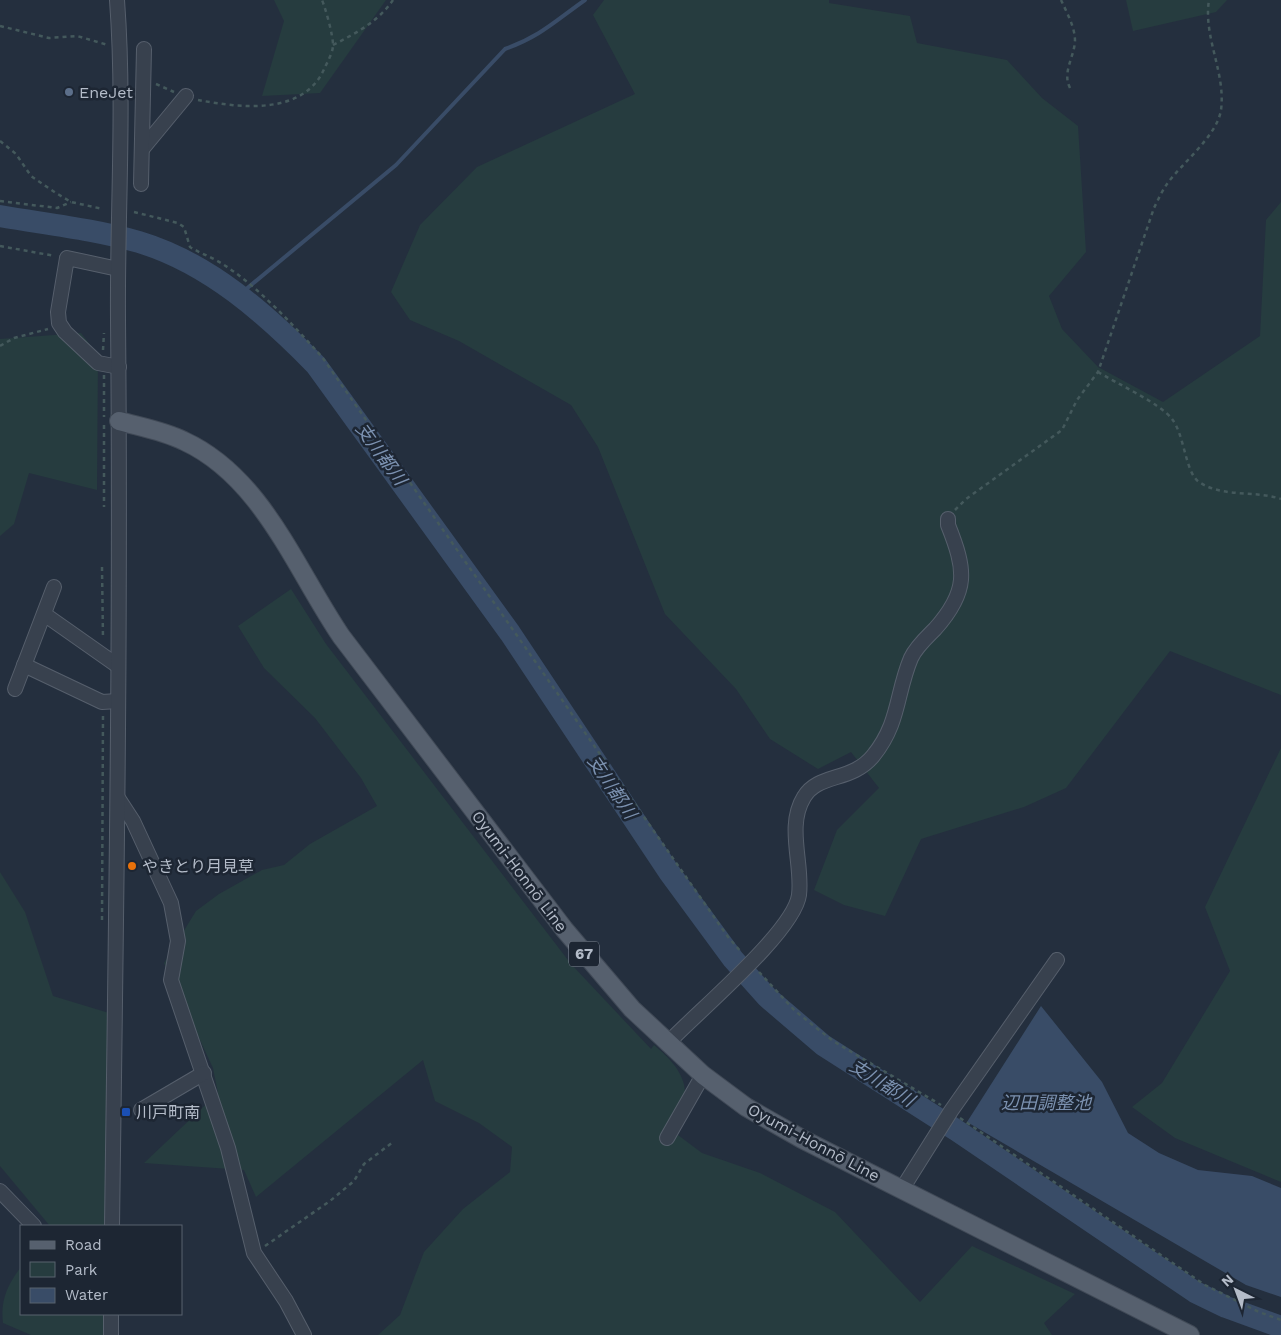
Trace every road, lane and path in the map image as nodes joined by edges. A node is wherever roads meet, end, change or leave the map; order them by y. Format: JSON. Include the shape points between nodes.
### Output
{"nodes":[{"id":1,"x":117,"y":0,"type":"edge"},
{"id":2,"x":322,"y":0,"type":"edge"},
{"id":3,"x":393,"y":0,"type":"edge"},
{"id":4,"x":1061,"y":0,"type":"edge"},
{"id":5,"x":1209,"y":0,"type":"edge"},
{"id":6,"x":0,"y":26,"type":"edge"},
{"id":7,"x":333,"y":46,"type":"junction"},
{"id":8,"x":144,"y":49,"type":"dead end"},
{"id":9,"x":121,"y":52,"type":"junction"},
{"id":10,"x":144,"y":64,"type":"junction"},
{"id":11,"x":144,"y":80,"type":"junction"},
{"id":12,"x":1070,"y":88,"type":"dead end"},
{"id":13,"x":186,"y":96,"type":"junction"},
{"id":14,"x":0,"y":140,"type":"edge"},
{"id":15,"x":143,"y":148,"type":"junction"},
{"id":16,"x":120,"y":172,"type":"junction"},
{"id":17,"x":0,"y":201,"type":"edge"},
{"id":18,"x":71,"y":202,"type":"junction"},
{"id":19,"x":103,"y":209,"type":"dead end"},
{"id":20,"x":127,"y":212,"type":"junction"},
{"id":21,"x":0,"y":246,"type":"edge"},
{"id":22,"x":67,"y":258,"type":"junction"},
{"id":23,"x":118,"y":269,"type":"junction"},
{"id":24,"x":61,"y":325,"type":"junction"},
{"id":25,"x":104,"y":332,"type":"dead end"},
{"id":26,"x":0,"y":346,"type":"edge"},
{"id":27,"x":104,"y":365,"type":"junction"},
{"id":28,"x":119,"y":367,"type":"junction"},
{"id":29,"x":1098,"y":372,"type":"junction"},
{"id":30,"x":119,"y":421,"type":"junction"},
{"id":31,"x":1281,"y":499,"type":"edge"},
{"id":32,"x":104,"y":508,"type":"dead end"},
{"id":33,"x":948,"y":519,"type":"joint"},
{"id":34,"x":102,"y":567,"type":"dead end"},
{"id":35,"x":54,"y":587,"type":"dead end"},
{"id":36,"x":44,"y":614,"type":"junction"},
{"id":37,"x":103,"y":645,"type":"dead end"},
{"id":38,"x":24,"y":665,"type":"junction"},
{"id":39,"x":118,"y":666,"type":"junction"},
{"id":40,"x":15,"y":689,"type":"dead end"},
{"id":41,"x":118,"y":702,"type":"junction"},
{"id":42,"x":118,"y":798,"type":"junction"},
{"id":43,"x":1057,"y":960,"type":"dead end"},
{"id":44,"x":749,"y":964,"type":"junction"},
{"id":45,"x":667,"y":1044,"type":"junction"},
{"id":46,"x":204,"y":1072,"type":"junction"},
{"id":47,"x":703,"y":1075,"type":"junction"},
{"id":48,"x":140,"y":1110,"type":"dead end"},
{"id":49,"x":951,"y":1111,"type":"junction"},
{"id":50,"x":667,"y":1138,"type":"dead end"},
{"id":51,"x":393,"y":1142,"type":"dead end"},
{"id":52,"x":902,"y":1190,"type":"junction"},
{"id":53,"x":0,"y":1193,"type":"edge"},
{"id":54,"x":33,"y":1225,"type":"edge"},
{"id":55,"x":112,"y":1225,"type":"edge"},
{"id":56,"x":254,"y":1253,"type":"junction"},
{"id":57,"x":111,"y":1315,"type":"edge"},
{"id":58,"x":1281,"y":1320,"type":"edge"},
{"id":59,"x":111,"y":1335,"type":"edge"},
{"id":60,"x":304,"y":1335,"type":"edge"},
{"id":61,"x":1190,"y":1335,"type":"edge"}],
"edges":[{"from":1,"to":9,"type":"street"},
{"from":2,"to":7,"type":"path"},
{"from":3,"to":7,"type":"path","via":[[370,25]]},
{"from":4,"to":12,"type":"path","via":[[1075,41],[1066,76]]},
{"from":5,"to":29,"type":"path","via":[[1206,15],[1221,110],[1208,136],[1166,186],[1154,208]]},
{"from":6,"to":9,"type":"path","via":[[48,38],[78,36]]},
{"from":7,"to":13,"type":"path","via":[[320,80],[312,89],[283,103],[226,105]]},
{"from":8,"to":10,"type":"street"},
{"from":9,"to":10,"type":"street"},
{"from":9,"to":16,"type":"street"},
{"from":10,"to":11,"type":"street"},
{"from":11,"to":13,"type":"path"},
{"from":11,"to":15,"type":"street"},
{"from":13,"to":15,"type":"street"},
{"from":14,"to":18,"type":"path","via":[[16,154],[31,176]]},
{"from":15,"to":16,"type":"street","via":[[141,177]]},
{"from":16,"to":20,"type":"street"},
{"from":17,"to":18,"type":"path","via":[[57,208]]},
{"from":18,"to":19,"type":"path"},
{"from":20,"to":23,"type":"street"},
{"from":20,"to":44,"type":"path","via":[[184,227],[190,247],[221,263],[244,280],[322,357]]},
{"from":21,"to":22,"type":"path"},
{"from":22,"to":23,"type":"street"},
{"from":22,"to":24,"type":"street","via":[[58,312]]},
{"from":23,"to":28,"type":"street"},
{"from":24,"to":26,"type":"path","via":[[14,338]]},
{"from":24,"to":27,"type":"street","via":[[98,363]]},
{"from":25,"to":27,"type":"path"},
{"from":27,"to":28,"type":"street"},
{"from":27,"to":32,"type":"path"},
{"from":28,"to":30,"type":"street"},
{"from":29,"to":31,"type":"path","via":[[1171,417],[1179,430],[1189,467],[1198,481],[1216,490],[1267,494]]},
{"from":29,"to":33,"type":"path","via":[[1077,400],[1062,430],[966,499]]},
{"from":30,"to":39,"type":"street"},
{"from":30,"to":45,"type":"main road","name":"Oyumi-Honnō Line","number":"67","via":[[186,441],[240,480],[261,506],[341,636],[564,929],[625,1002]]},
{"from":33,"to":44,"type":"street","via":[[962,568],[955,605],[912,657],[896,716],[873,756],[860,769],[813,787],[804,797],[796,826],[799,894],[795,908]]},
{"from":34,"to":37,"type":"path"},
{"from":35,"to":36,"type":"street"},
{"from":36,"to":38,"type":"street"},
{"from":36,"to":39,"type":"street"},
{"from":38,"to":40,"type":"street"},
{"from":38,"to":41,"type":"street","via":[[102,702]]},
{"from":39,"to":41,"type":"street"},
{"from":41,"to":42,"type":"street"},
{"from":42,"to":46,"type":"street","via":[[133,821],[171,903],[178,941],[171,980]]},
{"from":42,"to":55,"type":"street"},
{"from":43,"to":49,"type":"street"},
{"from":44,"to":45,"type":"street"},
{"from":44,"to":49,"type":"path","via":[[796,1011],[833,1041]]},
{"from":45,"to":47,"type":"main road","name":"Oyumi-Honnō Line","number":"67"},
{"from":46,"to":48,"type":"street"},
{"from":46,"to":56,"type":"street","via":[[228,1148]]},
{"from":47,"to":50,"type":"street"},
{"from":47,"to":52,"type":"main road","name":"Oyumi-Honnō Line","number":"67","via":[[746,1107]]},
{"from":49,"to":52,"type":"street"},
{"from":49,"to":58,"type":"path","via":[[968,1126],[1205,1284]]},
{"from":51,"to":56,"type":"path","via":[[364,1164],[354,1181],[330,1201]]},
{"from":52,"to":61,"type":"main road","name":"Oyumi-Honnō Line","number":"67"},
{"from":53,"to":54,"type":"street"},
{"from":56,"to":60,"type":"street"},
{"from":57,"to":59,"type":"street"}]}
